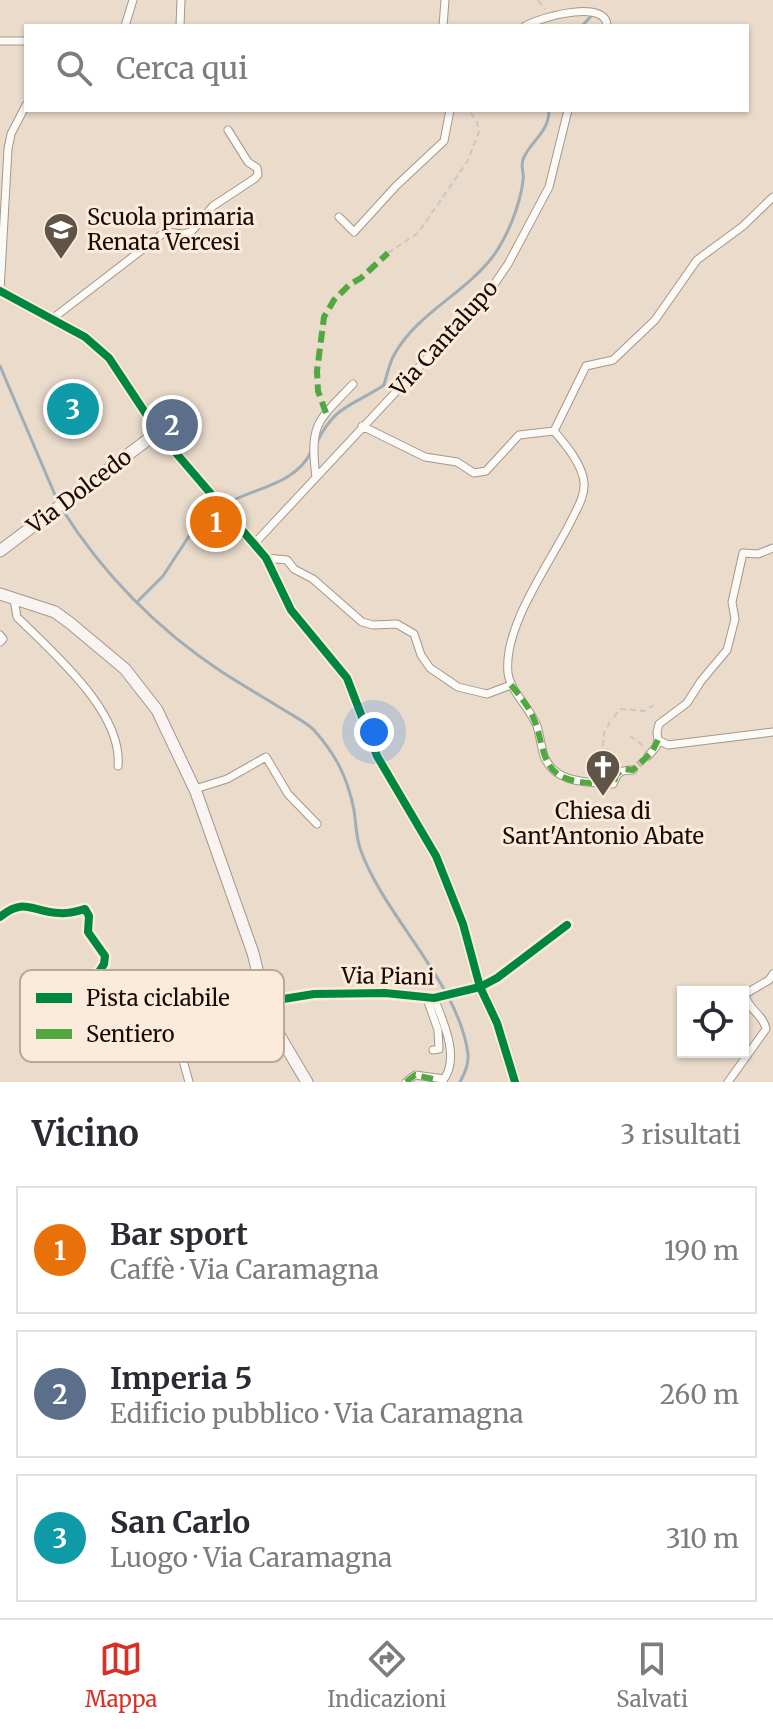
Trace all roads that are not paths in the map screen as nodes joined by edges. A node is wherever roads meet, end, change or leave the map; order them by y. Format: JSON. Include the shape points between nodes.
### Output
{"nodes":[{"id":1,"x":133,"y":0,"type":"edge"},
{"id":2,"x":181,"y":0,"type":"edge"},
{"id":3,"x":445,"y":0,"type":"edge"},
{"id":4,"x":570,"y":4,"type":"dead end"},
{"id":5,"x":599,"y":5,"type":"dead end"},
{"id":6,"x":126,"y":24,"type":"edge"},
{"id":7,"x":180,"y":24,"type":"edge"},
{"id":8,"x":443,"y":24,"type":"edge"},
{"id":9,"x":529,"y":24,"type":"edge"},
{"id":10,"x":607,"y":24,"type":"edge"},
{"id":11,"x":0,"y":41,"type":"edge"},
{"id":12,"x":24,"y":41,"type":"edge"},
{"id":13,"x":24,"y":109,"type":"edge"},
{"id":14,"x":450,"y":112,"type":"edge"},
{"id":15,"x":568,"y":112,"type":"edge"},
{"id":16,"x":228,"y":130,"type":"dead end"},
{"id":17,"x":773,"y":197,"type":"edge"},
{"id":18,"x":339,"y":217,"type":"dead end"},
{"id":19,"x":0,"y":291,"type":"edge"},
{"id":20,"x":52,"y":319,"type":"junction"},
{"id":21,"x":353,"y":384,"type":"dead end"},
{"id":22,"x":362,"y":426,"type":"junction"},
{"id":23,"x":554,"y":431,"type":"junction"},
{"id":24,"x":158,"y":432,"type":"junction"},
{"id":25,"x":316,"y":477,"type":"junction"},
{"id":26,"x":254,"y":544,"type":"junction"},
{"id":27,"x":773,"y":548,"type":"edge"},
{"id":28,"x":0,"y":551,"type":"edge"},
{"id":29,"x":266,"y":558,"type":"junction"},
{"id":30,"x":0,"y":594,"type":"edge"},
{"id":31,"x":14,"y":599,"type":"junction"},
{"id":32,"x":0,"y":635,"type":"edge"},
{"id":33,"x":0,"y":642,"type":"edge"},
{"id":34,"x":511,"y":685,"type":"junction"},
{"id":35,"x":773,"y":732,"type":"edge"},
{"id":36,"x":658,"y":740,"type":"junction"},
{"id":37,"x":650,"y":754,"type":"tunnel mouth"},
{"id":38,"x":118,"y":766,"type":"dead end"},
{"id":39,"x":636,"y":767,"type":"tunnel mouth"},
{"id":40,"x":195,"y":789,"type":"junction"},
{"id":41,"x":317,"y":824,"type":"dead end"},
{"id":42,"x":0,"y":917,"type":"edge"},
{"id":43,"x":567,"y":925,"type":"dead end"},
{"id":44,"x":100,"y":970,"type":"edge"},
{"id":45,"x":257,"y":970,"type":"edge"},
{"id":46,"x":773,"y":974,"type":"edge"},
{"id":47,"x":480,"y":987,"type":"junction"},
{"id":48,"x":430,"y":998,"type":"junction"},
{"id":49,"x":284,"y":999,"type":"edge"},
{"id":50,"x":284,"y":1042,"type":"edge"},
{"id":51,"x":433,"y":1050,"type":"dead end"},
{"id":52,"x":183,"y":1062,"type":"edge"},
{"id":53,"x":189,"y":1082,"type":"edge"},
{"id":54,"x":307,"y":1082,"type":"edge"},
{"id":55,"x":406,"y":1082,"type":"edge"},
{"id":56,"x":515,"y":1082,"type":"edge"},
{"id":57,"x":728,"y":1082,"type":"edge"}],
"edges":[{"from":1,"to":6,"type":"street"},
{"from":2,"to":7,"type":"street"},
{"from":3,"to":8,"type":"street"},
{"from":4,"to":9,"type":"street"},
{"from":5,"to":10,"type":"street"},
{"from":11,"to":12,"type":"street"},
{"from":13,"to":19,"type":"street","via":[[8,149]]},
{"from":14,"to":18,"type":"street","via":[[444,141],[354,232]]},
{"from":15,"to":22,"type":"street","name":"Via Cantalupo","via":[[549,187],[508,264],[489,292]]},
{"from":16,"to":20,"type":"street","via":[[258,175],[213,206],[191,232],[165,232]]},
{"from":17,"to":23,"type":"street","via":[[697,260],[655,320],[613,360],[586,366]]},
{"from":19,"to":20,"type":"street"},
{"from":20,"to":24,"type":"street","via":[[109,358]]},
{"from":21,"to":25,"type":"street","name":"Via Cantalupo","via":[[316,424]]},
{"from":22,"to":23,"type":"street","via":[[425,457],[457,462],[477,473],[488,469],[519,435]]},
{"from":22,"to":25,"type":"street","name":"Via Cantalupo"},
{"from":23,"to":34,"type":"street","via":[[580,470],[584,491],[518,619],[509,660]]},
{"from":24,"to":26,"type":"street"},
{"from":24,"to":28,"type":"street","name":"Via Dolcedo"},
{"from":25,"to":26,"type":"street","name":"Via Cantalupo"},
{"from":26,"to":29,"type":"street"},
{"from":27,"to":36,"type":"street","via":[[743,553],[727,650],[687,703],[659,724]]},
{"from":29,"to":34,"type":"street","via":[[287,560],[362,622],[397,624],[414,634],[430,668],[458,687],[487,694]]},
{"from":29,"to":47,"type":"street","via":[[291,610],[352,687],[377,756],[436,856]]},
{"from":30,"to":31,"type":"street"},
{"from":31,"to":38,"type":"street","via":[[17,617],[99,706],[118,747]]},
{"from":31,"to":40,"type":"street","via":[[55,612],[125,669],[157,710]]},
{"from":32,"to":33,"type":"street"},
{"from":34,"to":39,"type":"street","via":[[535,722],[546,761],[562,777],[613,784],[622,770]]},
{"from":35,"to":36,"type":"street","via":[[668,745]]},
{"from":36,"to":37,"type":"street"},
{"from":40,"to":41,"type":"street","via":[[227,779],[266,757],[288,794]]},
{"from":40,"to":45,"type":"street"},
{"from":42,"to":44,"type":"street","name":"Via Piani","via":[[30,905],[58,914],[85,909],[88,932],[105,956]]},
{"from":43,"to":47,"type":"street"},
{"from":46,"to":57,"type":"street","via":[[745,994],[766,1029]]},
{"from":47,"to":48,"type":"street","name":"Via Piani"},
{"from":47,"to":56,"type":"street"},
{"from":48,"to":49,"type":"street","name":"Via Piani","via":[[324,993]]},
{"from":48,"to":51,"type":"street","name":"Via Piani","via":[[438,1030],[439,1049]]},
{"from":48,"to":55,"type":"street","name":"Via Piani","via":[[451,1052],[450,1067],[446,1077],[415,1075]]},
{"from":50,"to":54,"type":"street"},
{"from":52,"to":53,"type":"street"}]}
